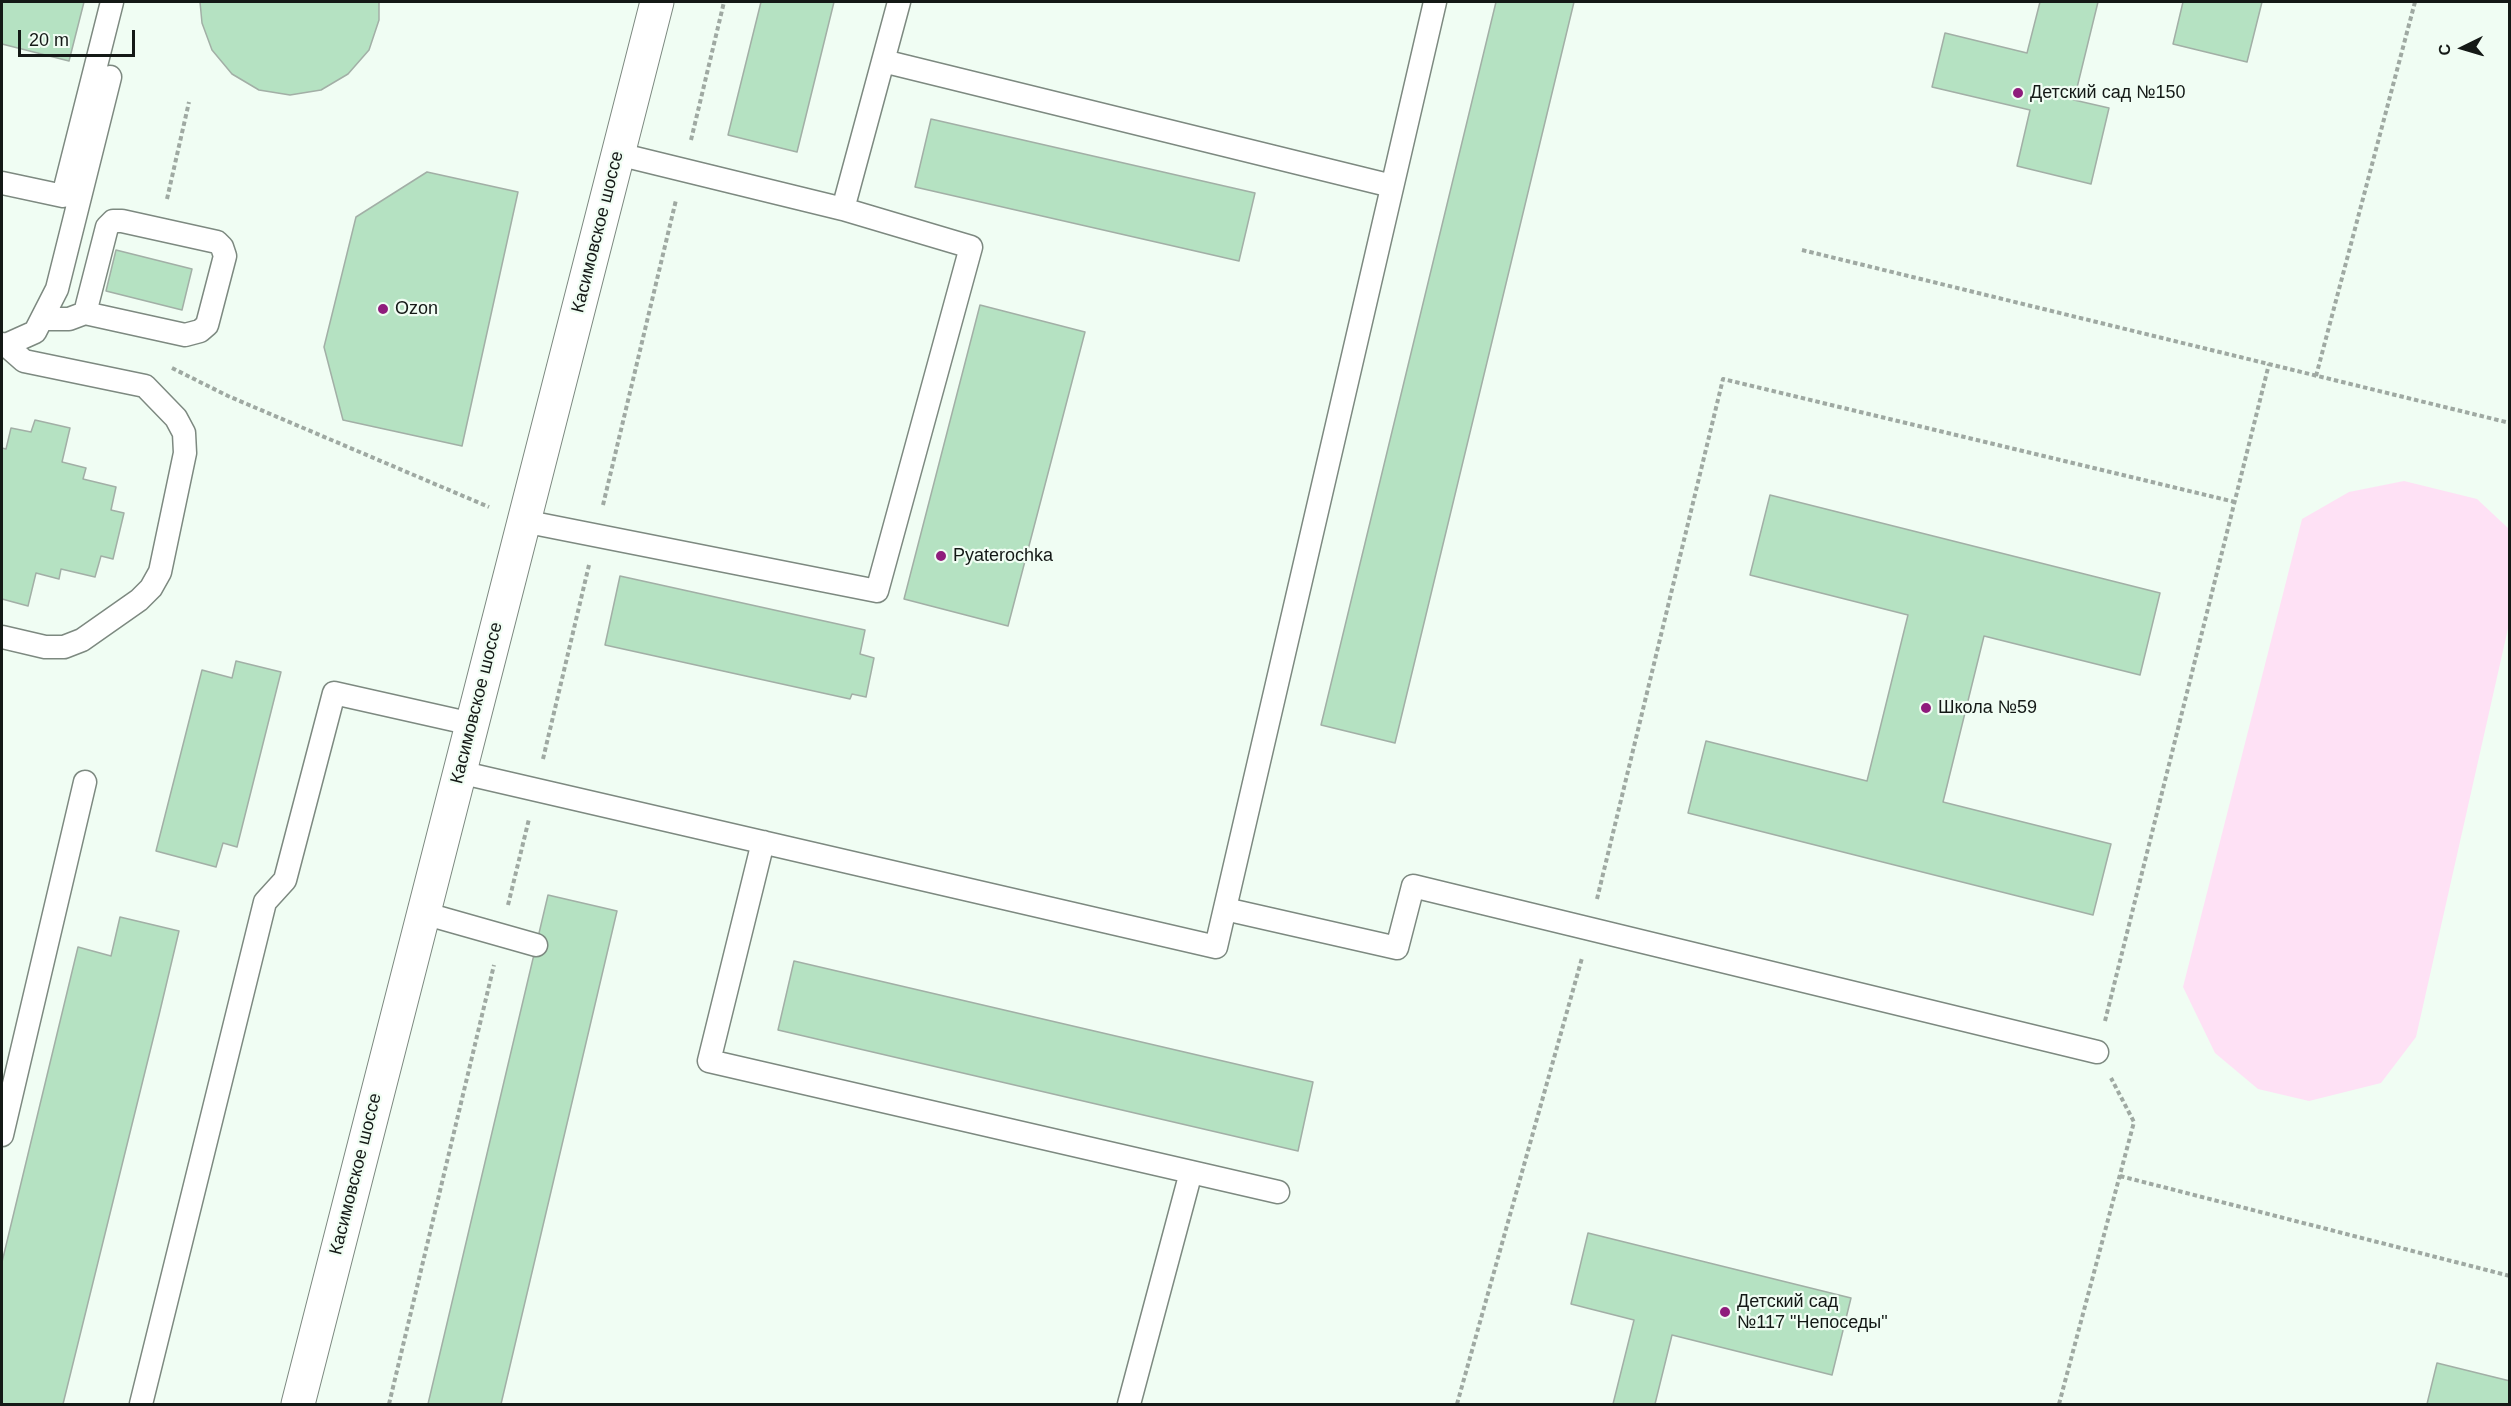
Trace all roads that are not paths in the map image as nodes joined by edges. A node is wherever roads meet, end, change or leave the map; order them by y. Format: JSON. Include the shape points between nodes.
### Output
{"nodes":[{"id":1,"x":112,"y":2,"type":"edge"},
{"id":2,"x":657,"y":2,"type":"edge"},
{"id":3,"x":899,"y":2,"type":"edge"},
{"id":4,"x":1435,"y":2,"type":"edge"},
{"id":5,"x":884,"y":61,"type":"junction"},
{"id":6,"x":110,"y":77,"type":"dead end"},
{"id":7,"x":618,"y":154,"type":"junction"},
{"id":8,"x":2,"y":183,"type":"edge"},
{"id":9,"x":1392,"y":186,"type":"junction"},
{"id":10,"x":843,"y":209,"type":"junction"},
{"id":11,"x":85,"y":313,"type":"junction"},
{"id":12,"x":42,"y":319,"type":"junction"},
{"id":13,"x":4,"y":344,"type":"edge"},
{"id":14,"x":523,"y":521,"type":"junction"},
{"id":15,"x":2,"y":637,"type":"edge"},
{"id":16,"x":472,"y":724,"type":"junction"},
{"id":17,"x":459,"y":772,"type":"junction"},
{"id":18,"x":85,"y":782,"type":"dead end"},
{"id":19,"x":763,"y":842,"type":"junction"},
{"id":20,"x":1225,"y":909,"type":"junction"},
{"id":21,"x":423,"y":913,"type":"junction"},
{"id":22,"x":536,"y":945,"type":"dead end"},
{"id":23,"x":2097,"y":1052,"type":"road end"},
{"id":24,"x":2,"y":1135,"type":"edge"},
{"id":25,"x":1191,"y":1172,"type":"junction"},
{"id":26,"x":1278,"y":1192,"type":"dead end"},
{"id":27,"x":141,"y":1404,"type":"edge"},
{"id":28,"x":298,"y":1404,"type":"edge"},
{"id":29,"x":1129,"y":1404,"type":"edge"}],
"edges":[{"from":1,"to":8,"type":"lane","via":[[63,196]]},
{"from":2,"to":7,"type":"street","name":"Касимовское шоссе"},
{"from":3,"to":5,"type":"lane"},
{"from":4,"to":9,"type":"lane"},
{"from":5,"to":9,"type":"lane"},
{"from":5,"to":10,"type":"lane"},
{"from":6,"to":12,"type":"lane","via":[[57,289]]},
{"from":7,"to":10,"type":"lane"},
{"from":7,"to":14,"type":"street","name":"Касимовское шоссе"},
{"from":9,"to":20,"type":"lane"},
{"from":10,"to":14,"type":"lane","via":[[971,247],[877,591]]},
{"from":11,"to":11,"type":"lane","via":[[107,227],[113,221],[217,242],[222,247],[225,256],[207,325],[200,331],[186,335]]},
{"from":11,"to":12,"type":"lane","via":[[69,319]]},
{"from":12,"to":13,"type":"lane","via":[[35,332]]},
{"from":13,"to":15,"type":"lane","via":[[24,360],[145,386],[176,418],[184,433],[185,453],[160,572],[151,588],[82,640],[64,647],[45,647]]},
{"from":14,"to":16,"type":"street","name":"Касимовское шоссе"},
{"from":16,"to":17,"type":"street","name":"Касимовское шоссе"},
{"from":16,"to":27,"type":"lane","via":[[334,693],[285,880],[265,902]]},
{"from":17,"to":19,"type":"lane"},
{"from":17,"to":21,"type":"street","name":"Касимовское шоссе"},
{"from":18,"to":24,"type":"lane"},
{"from":19,"to":20,"type":"lane","via":[[1216,947]]},
{"from":19,"to":25,"type":"lane","via":[[709,1061]]},
{"from":20,"to":23,"type":"lane","via":[[1397,948],[1413,886]]},
{"from":21,"to":22,"type":"lane"},
{"from":21,"to":28,"type":"street","name":"Касимовское шоссе"},
{"from":25,"to":26,"type":"lane"},
{"from":25,"to":29,"type":"lane"}]}
